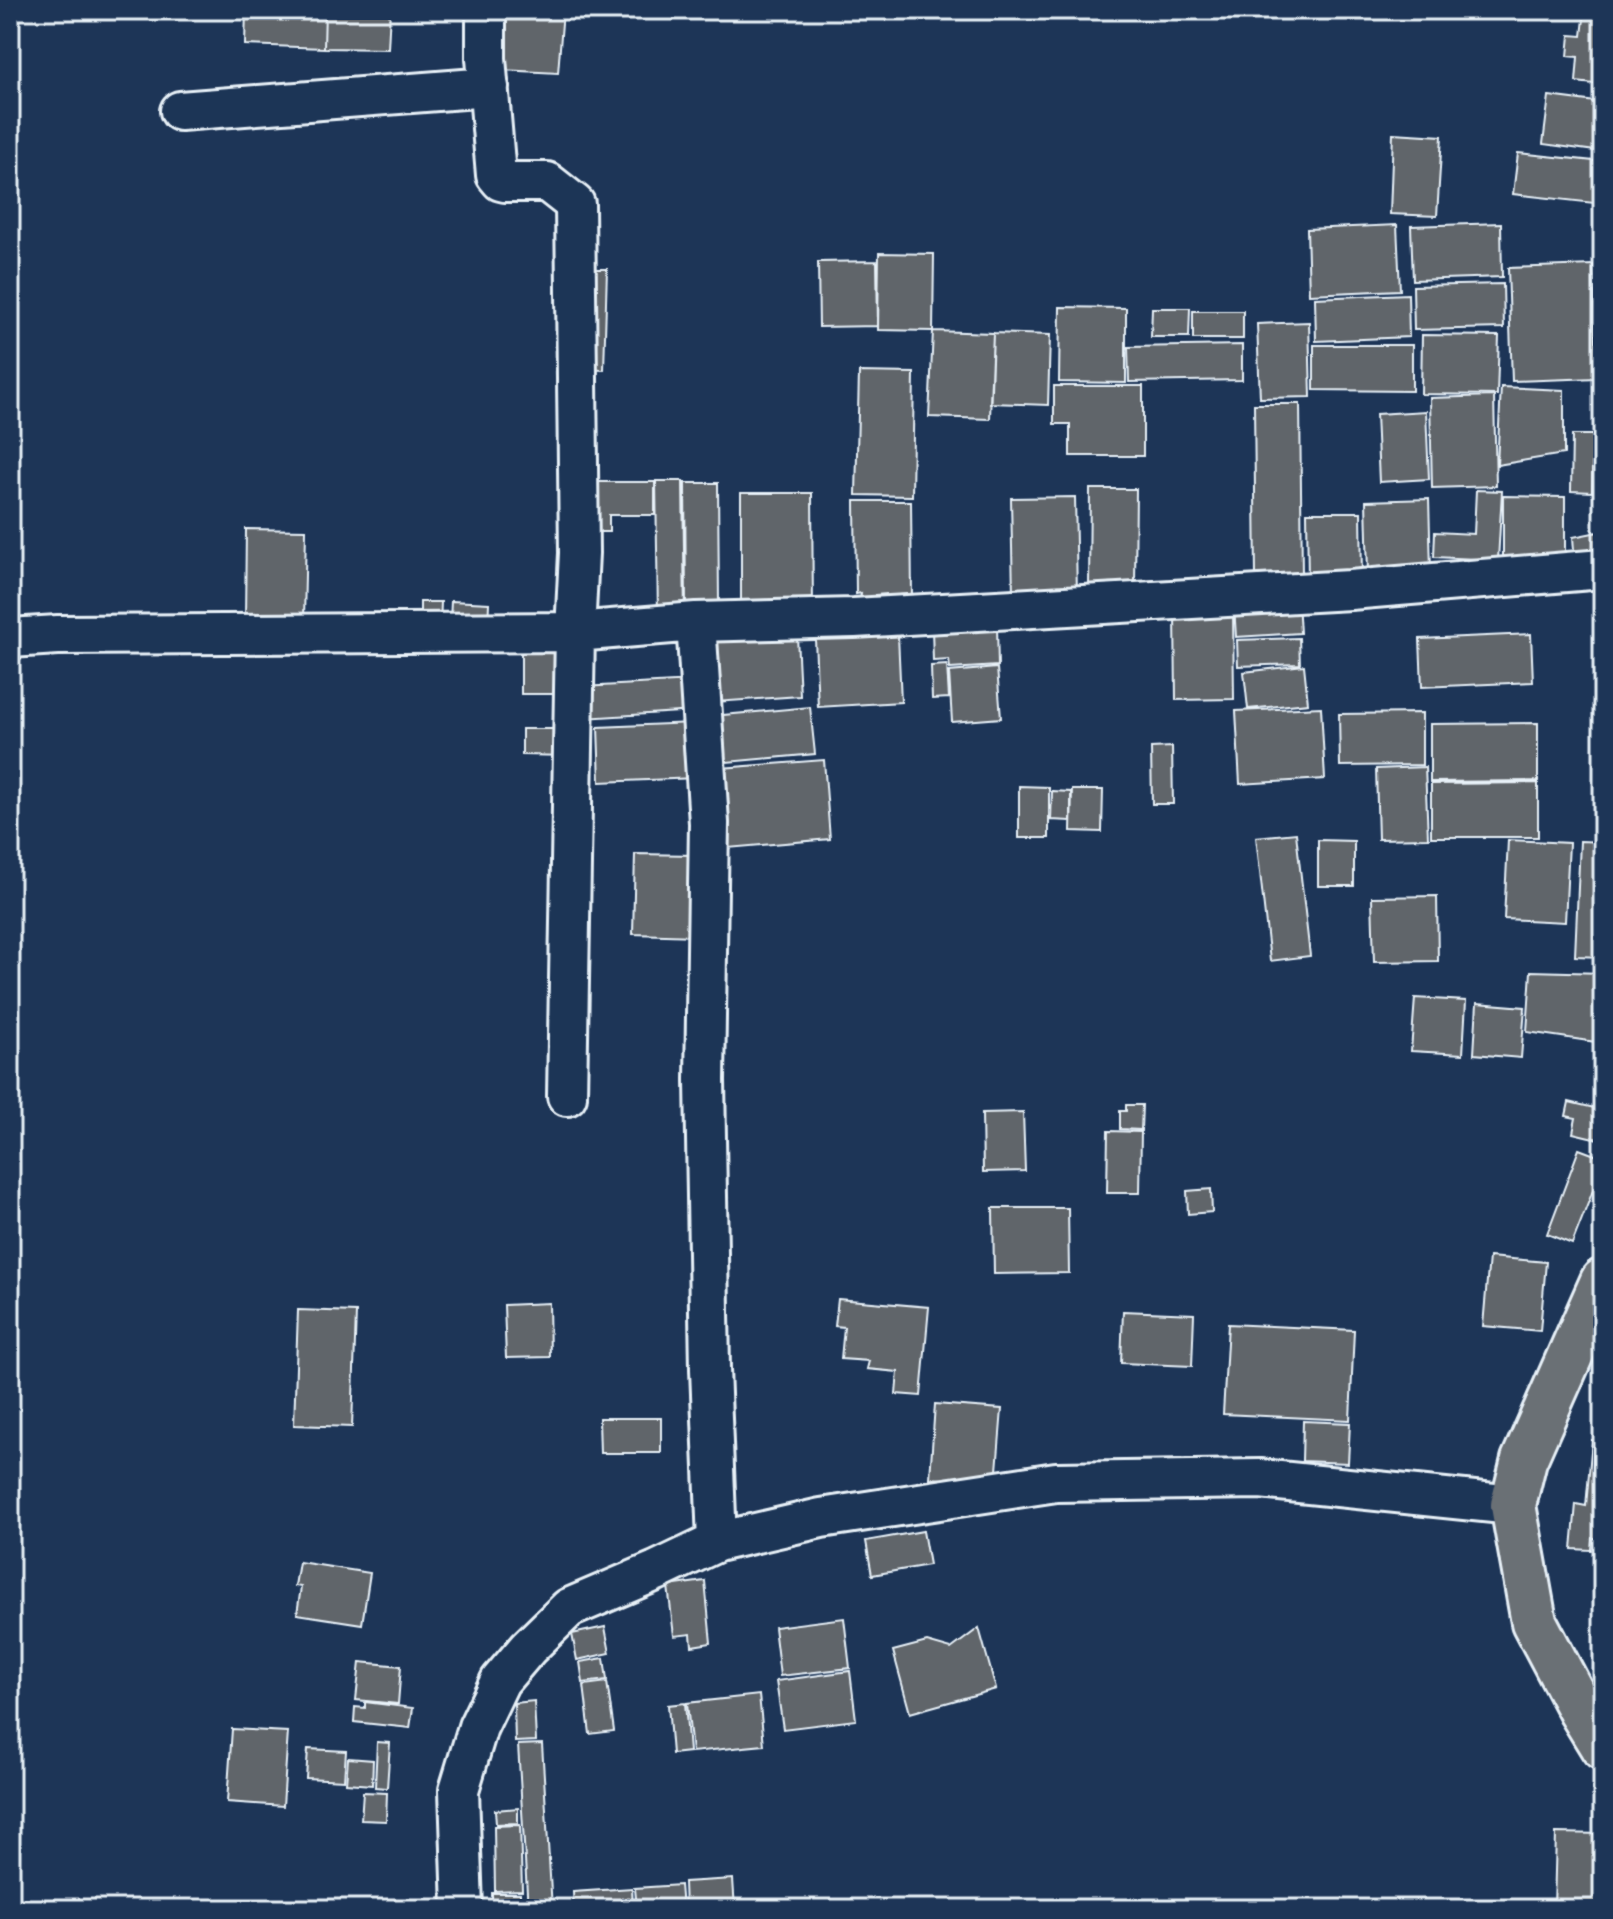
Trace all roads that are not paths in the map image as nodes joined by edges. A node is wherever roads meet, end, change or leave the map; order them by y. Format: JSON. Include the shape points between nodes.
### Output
{"nodes":[{"id":1,"x":486,"y":10,"type":"edge"},
{"id":2,"x":489,"y":87,"type":"junction"},
{"id":3,"x":180,"y":111,"type":"dead end"},
{"id":4,"x":1603,"y":569,"type":"edge"},
{"id":5,"x":696,"y":622,"type":"junction"},
{"id":6,"x":575,"y":632,"type":"junction"},
{"id":7,"x":10,"y":638,"type":"edge"},
{"id":8,"x":567,"y":1096,"type":"dead end"},
{"id":9,"x":1603,"y":1281,"type":"edge"},
{"id":10,"x":1513,"y":1505,"type":"junction"},
{"id":11,"x":717,"y":1542,"type":"junction"},
{"id":12,"x":1603,"y":1747,"type":"edge"},
{"id":13,"x":463,"y":1909,"type":"edge"}],
"edges":[{"from":1,"to":2,"type":"street"},
{"from":2,"to":3,"type":"street"},
{"from":2,"to":6,"type":"street","via":[[496,175],[505,182],[547,182],[575,204]]},
{"from":4,"to":5,"type":"street","via":[[1350,590]]},
{"from":5,"to":6,"type":"street"},
{"from":5,"to":11,"type":"street","via":[[709,823],[705,1080]]},
{"from":6,"to":7,"type":"street"},
{"from":6,"to":8,"type":"street"},
{"from":9,"to":10,"type":"main road","via":[[1524,1460]]},
{"from":10,"to":11,"type":"street","via":[[1260,1479],[1056,1482],[821,1518]]},
{"from":10,"to":12,"type":"main road","via":[[1534,1622]]},
{"from":11,"to":13,"type":"street","via":[[569,1608],[500,1681],[478,1727],[459,1790]]}]}
